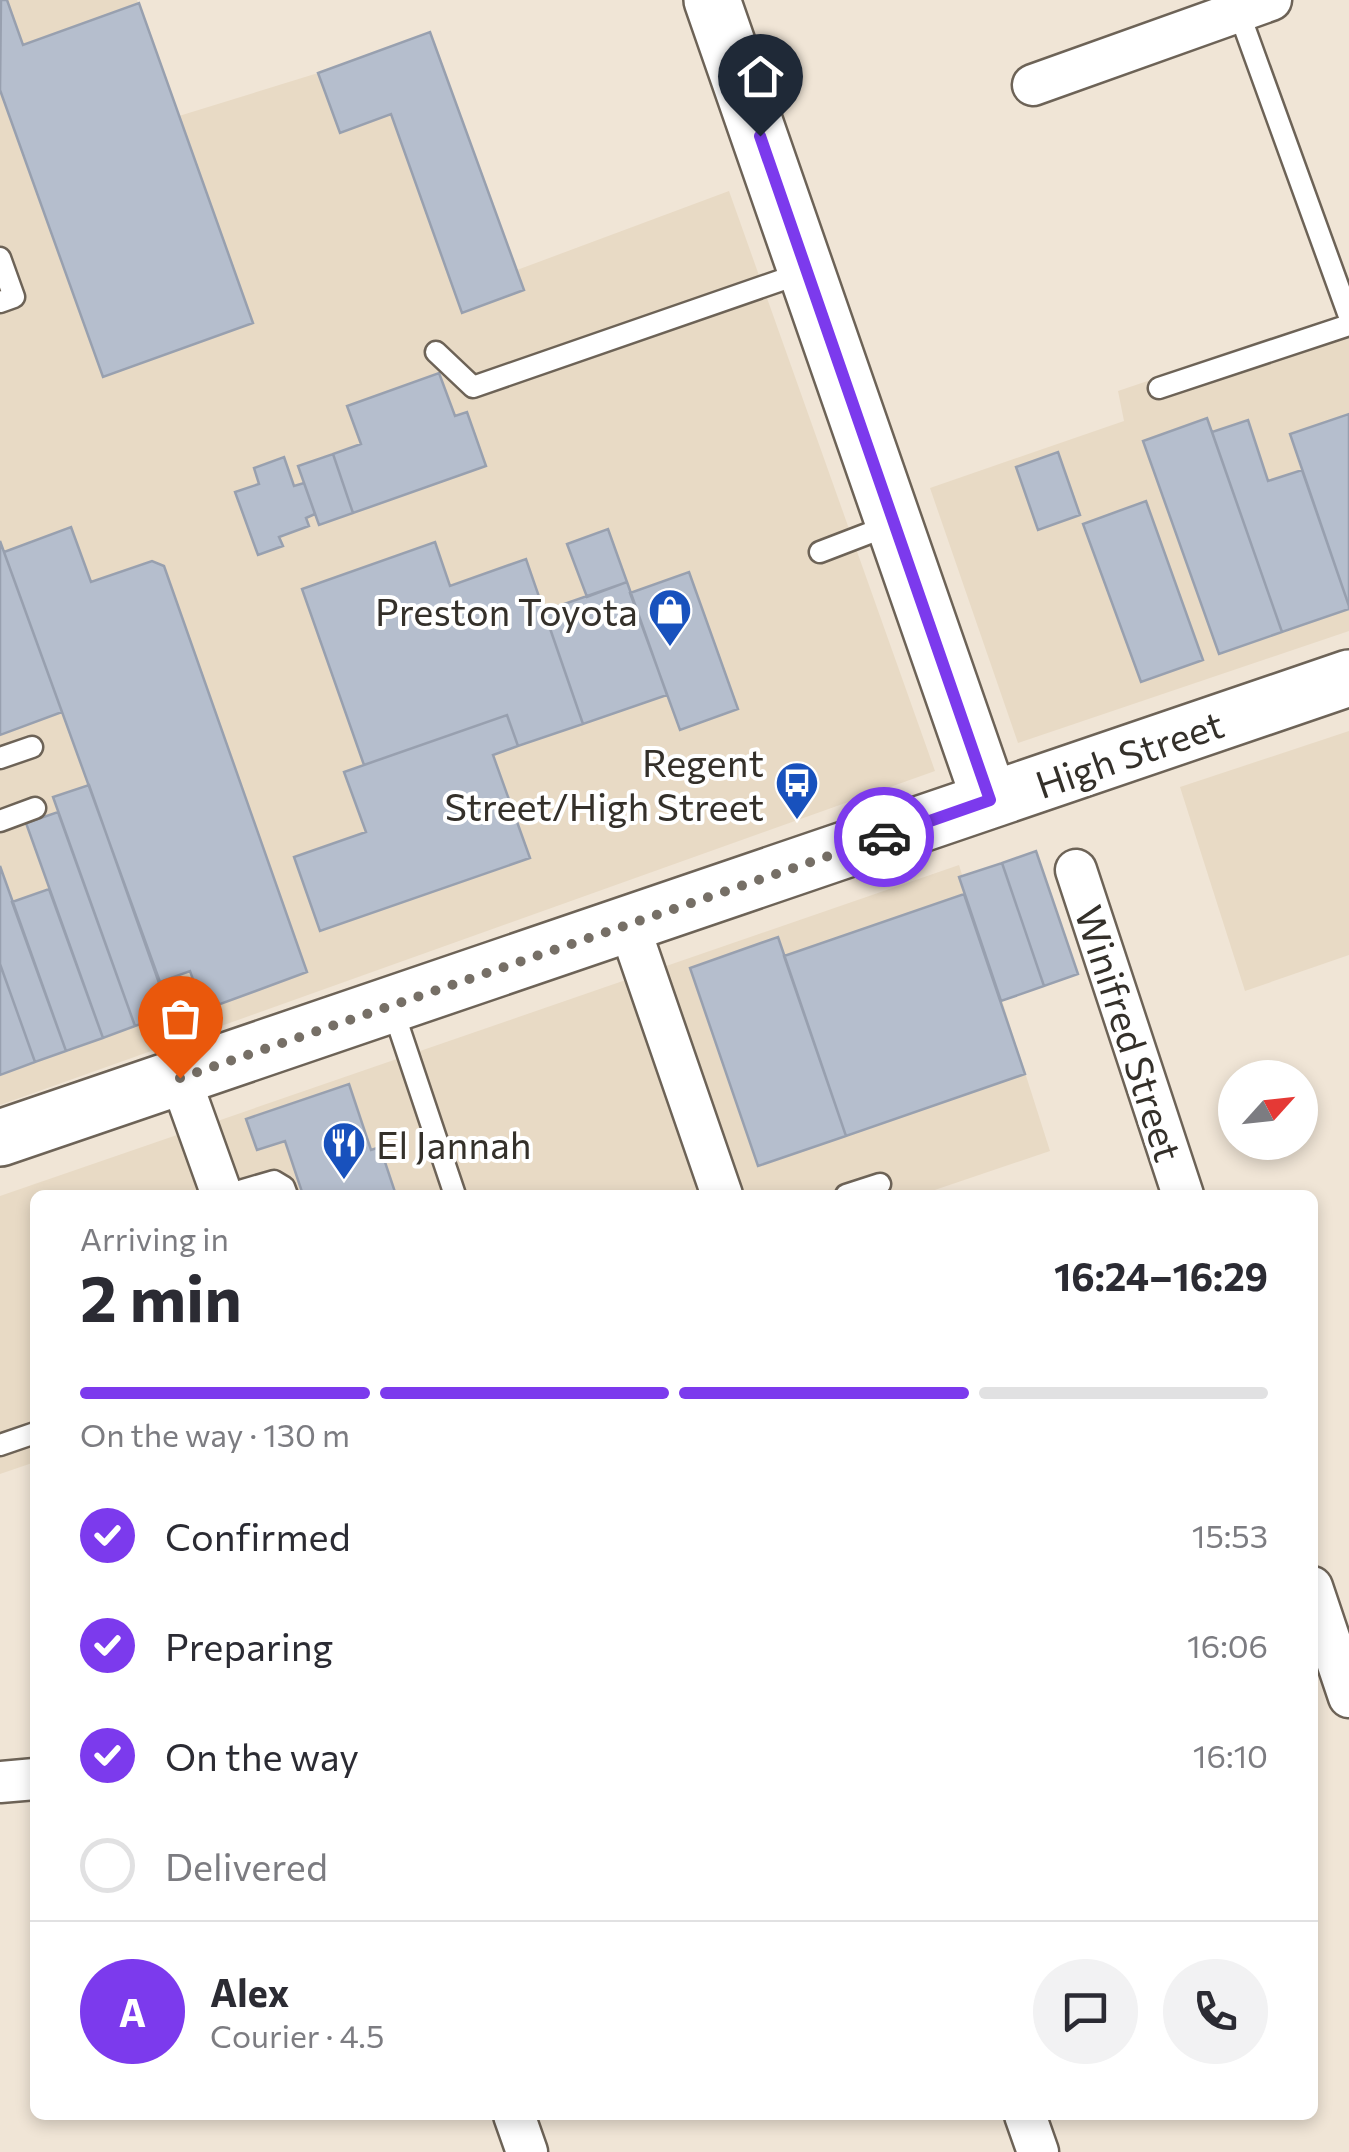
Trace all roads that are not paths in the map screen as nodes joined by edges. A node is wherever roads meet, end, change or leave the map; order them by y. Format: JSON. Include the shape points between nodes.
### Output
{"nodes":[{"id":1,"x":712,"y":0,"type":"edge"},
{"id":2,"x":1248,"y":4,"type":"edge"},
{"id":3,"x":1033,"y":85,"type":"dead end"},
{"id":4,"x":0,"y":258,"type":"edge"},
{"id":5,"x":807,"y":272,"type":"junction"},
{"id":6,"x":0,"y":302,"type":"edge"},
{"id":7,"x":1349,"y":316,"type":"edge"},
{"id":8,"x":1349,"y":324,"type":"edge"},
{"id":9,"x":436,"y":352,"type":"dead end"},
{"id":10,"x":1159,"y":388,"type":"dead end"},
{"id":11,"x":895,"y":524,"type":"junction"},
{"id":12,"x":820,"y":552,"type":"dead end"},
{"id":13,"x":1349,"y":678,"type":"edge"},
{"id":14,"x":32,"y":747,"type":"dead end"},
{"id":15,"x":0,"y":758,"type":"edge"},
{"id":16,"x":990,"y":800,"type":"junction"},
{"id":17,"x":35,"y":808,"type":"dead end"},
{"id":18,"x":0,"y":820,"type":"edge"},
{"id":19,"x":1076,"y":870,"type":"dead end"},
{"id":20,"x":628,"y":923,"type":"junction"},
{"id":21,"x":391,"y":1005,"type":"junction"},
{"id":22,"x":180,"y":1078,"type":"junction"},
{"id":23,"x":0,"y":1138,"type":"edge"},
{"id":24,"x":880,"y":1184,"type":"dead end"},
{"id":25,"x":222,"y":1190,"type":"edge"},
{"id":26,"x":242,"y":1190,"type":"edge"},
{"id":27,"x":286,"y":1190,"type":"edge"},
{"id":28,"x":453,"y":1190,"type":"edge"},
{"id":29,"x":720,"y":1190,"type":"edge"},
{"id":30,"x":861,"y":1190,"type":"edge"},
{"id":31,"x":1181,"y":1190,"type":"edge"},
{"id":32,"x":30,"y":1435,"type":"edge"},
{"id":33,"x":0,"y":1445,"type":"edge"},
{"id":34,"x":1318,"y":1604,"type":"edge"},
{"id":35,"x":1349,"y":1697,"type":"edge"},
{"id":36,"x":30,"y":1779,"type":"edge"},
{"id":37,"x":0,"y":1782,"type":"edge"},
{"id":38,"x":516,"y":2120,"type":"edge"},
{"id":39,"x":1028,"y":2120,"type":"edge"},
{"id":40,"x":526,"y":2152,"type":"edge"},
{"id":41,"x":1038,"y":2152,"type":"edge"}],
"edges":[{"from":1,"to":5,"type":"main road"},
{"from":2,"to":3,"type":"street"},
{"from":2,"to":7,"type":"lane"},
{"from":4,"to":6,"type":"lane","via":[[14,297]]},
{"from":5,"to":9,"type":"lane","via":[[473,387]]},
{"from":5,"to":11,"type":"main road"},
{"from":8,"to":10,"type":"lane"},
{"from":11,"to":12,"type":"lane"},
{"from":11,"to":16,"type":"main road"},
{"from":13,"to":16,"type":"main road","name":"High Street"},
{"from":14,"to":15,"type":"lane"},
{"from":16,"to":20,"type":"main road","name":"High Street"},
{"from":17,"to":18,"type":"lane"},
{"from":19,"to":31,"type":"street","name":"Winifred Street"},
{"from":20,"to":21,"type":"main road","name":"High Street"},
{"from":20,"to":29,"type":"street"},
{"from":21,"to":22,"type":"main road","name":"High Street"},
{"from":21,"to":28,"type":"lane"},
{"from":22,"to":23,"type":"main road","name":"High Street"},
{"from":22,"to":25,"type":"street"},
{"from":24,"to":30,"type":"lane"},
{"from":26,"to":27,"type":"lane","via":[[274,1181]]},
{"from":32,"to":33,"type":"lane"},
{"from":34,"to":35,"type":"street"},
{"from":36,"to":37,"type":"street"},
{"from":38,"to":40,"type":"street"},
{"from":39,"to":41,"type":"street"}]}
